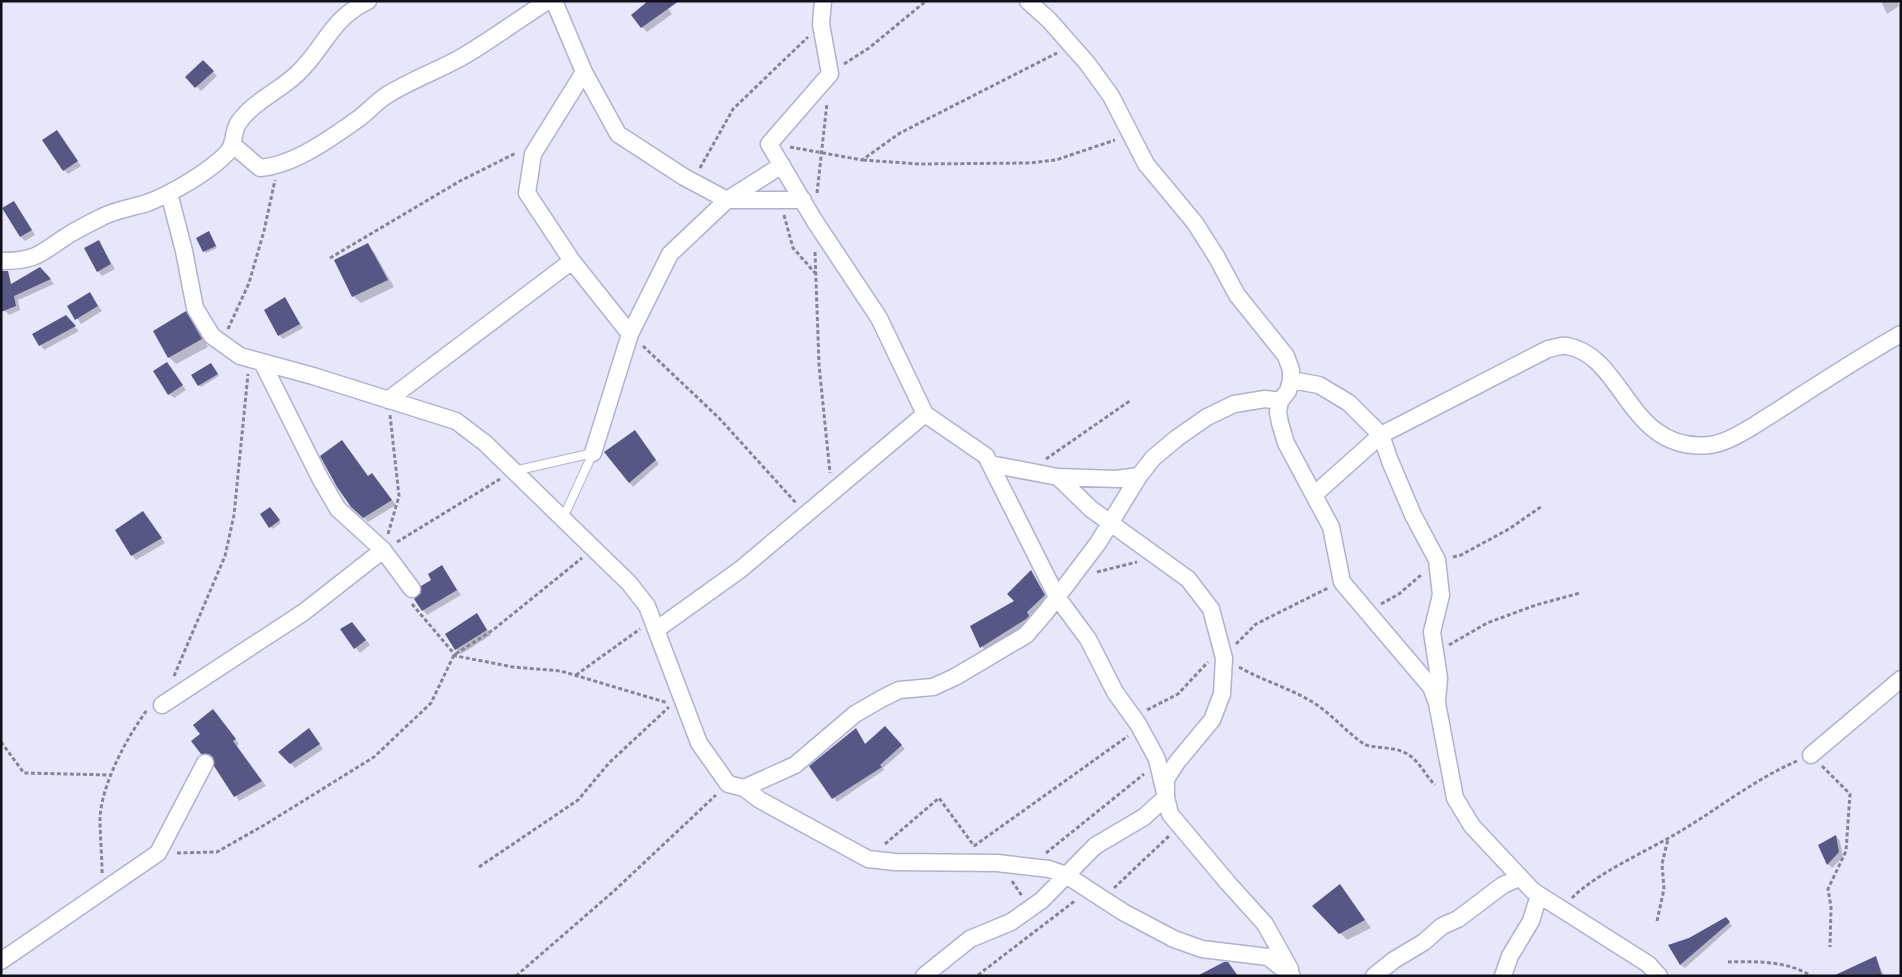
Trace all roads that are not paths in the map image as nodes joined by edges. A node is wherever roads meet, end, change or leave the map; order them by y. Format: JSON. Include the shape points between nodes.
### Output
{"nodes":[{"id":1,"x":368,"y":1,"type":"edge"},
{"id":2,"x":548,"y":1,"type":"edge"},
{"id":3,"x":554,"y":1,"type":"edge"},
{"id":4,"x":823,"y":1,"type":"edge"},
{"id":5,"x":1028,"y":1,"type":"edge"},
{"id":6,"x":584,"y":72,"type":"junction"},
{"id":7,"x":233,"y":145,"type":"junction"},
{"id":8,"x":782,"y":165,"type":"junction"},
{"id":9,"x":169,"y":193,"type":"junction"},
{"id":10,"x":727,"y":200,"type":"junction"},
{"id":11,"x":802,"y":200,"type":"junction"},
{"id":12,"x":1,"y":261,"type":"edge"},
{"id":13,"x":572,"y":261,"type":"junction"},
{"id":14,"x":630,"y":334,"type":"junction"},
{"id":15,"x":1901,"y":334,"type":"edge"},
{"id":16,"x":256,"y":361,"type":"junction"},
{"id":17,"x":1291,"y":380,"type":"junction"},
{"id":18,"x":388,"y":400,"type":"junction"},
{"id":19,"x":1280,"y":400,"type":"junction"},
{"id":20,"x":924,"y":414,"type":"junction"},
{"id":21,"x":1381,"y":434,"type":"junction"},
{"id":22,"x":594,"y":453,"type":"junction"},
{"id":23,"x":990,"y":464,"type":"junction"},
{"id":24,"x":514,"y":471,"type":"junction"},
{"id":25,"x":1139,"y":476,"type":"junction"},
{"id":26,"x":1058,"y":478,"type":"junction"},
{"id":27,"x":1315,"y":494,"type":"junction"},
{"id":28,"x":563,"y":518,"type":"junction"},
{"id":29,"x":1111,"y":522,"type":"junction"},
{"id":30,"x":383,"y":550,"type":"junction"},
{"id":31,"x":410,"y":586,"type":"road end"},
{"id":32,"x":1057,"y":598,"type":"junction"},
{"id":33,"x":654,"y":626,"type":"junction"},
{"id":34,"x":1901,"y":679,"type":"edge"},
{"id":35,"x":1437,"y":703,"type":"junction"},
{"id":36,"x":162,"y":705,"type":"road end"},
{"id":37,"x":1811,"y":755,"type":"road end"},
{"id":38,"x":205,"y":763,"type":"dead end"},
{"id":39,"x":736,"y":786,"type":"junction"},
{"id":40,"x":1166,"y":797,"type":"junction"},
{"id":41,"x":1066,"y":876,"type":"junction"},
{"id":42,"x":1519,"y":878,"type":"junction"},
{"id":43,"x":1539,"y":895,"type":"junction"},
{"id":44,"x":1273,"y":952,"type":"junction"},
{"id":45,"x":1,"y":961,"type":"edge"},
{"id":46,"x":924,"y":976,"type":"edge"},
{"id":47,"x":1293,"y":976,"type":"edge"},
{"id":48,"x":1374,"y":976,"type":"edge"},
{"id":49,"x":1503,"y":976,"type":"edge"},
{"id":50,"x":1659,"y":976,"type":"edge"}],
"edges":[{"from":1,"to":7,"type":"street","via":[[340,20],[298,73],[245,115],[237,124]]},
{"from":2,"to":7,"type":"street","via":[[462,57],[417,77],[386,96],[321,144],[278,164],[260,168]]},
{"from":3,"to":6,"type":"street"},
{"from":4,"to":8,"type":"street","via":[[821,24],[830,74],[769,144]]},
{"from":5,"to":17,"type":"street","via":[[1071,45],[1110,96],[1156,179],[1195,223],[1237,295],[1286,356]]},
{"from":6,"to":10,"type":"street","via":[[618,134]]},
{"from":6,"to":13,"type":"street","via":[[532,154],[527,192]]},
{"from":7,"to":9,"type":"street","via":[[228,153]]},
{"from":8,"to":10,"type":"street"},
{"from":8,"to":11,"type":"street"},
{"from":9,"to":12,"type":"street","via":[[105,215],[45,253],[24,260]]},
{"from":9,"to":16,"type":"street","via":[[195,308],[212,336],[240,356]]},
{"from":10,"to":11,"type":"street"},
{"from":10,"to":14,"type":"street","via":[[670,254]]},
{"from":11,"to":20,"type":"street","via":[[880,318]]},
{"from":13,"to":14,"type":"street"},
{"from":13,"to":18,"type":"street"},
{"from":14,"to":22,"type":"street"},
{"from":15,"to":21,"type":"street","via":[[1744,431],[1712,445],[1683,445],[1663,436],[1647,424],[1585,352],[1566,346],[1548,349]]},
{"from":16,"to":18,"type":"street"},
{"from":16,"to":30,"type":"street","via":[[338,509]]},
{"from":17,"to":19,"type":"street","via":[[1288,391]]},
{"from":17,"to":21,"type":"street","via":[[1319,385],[1349,402]]},
{"from":18,"to":24,"type":"street","via":[[456,422],[485,443]]},
{"from":19,"to":25,"type":"street","via":[[1234,404],[1207,417],[1153,458]]},
{"from":19,"to":27,"type":"street","via":[[1278,412],[1286,443]]},
{"from":20,"to":23,"type":"street","via":[[986,456]]},
{"from":20,"to":33,"type":"street","via":[[741,569]]},
{"from":21,"to":27,"type":"street"},
{"from":21,"to":35,"type":"street","via":[[1413,515],[1437,560],[1441,594],[1432,632],[1439,678]]},
{"from":22,"to":24,"type":"lane"},
{"from":22,"to":28,"type":"lane"},
{"from":23,"to":26,"type":"street"},
{"from":23,"to":32,"type":"street"},
{"from":24,"to":28,"type":"street"},
{"from":25,"to":26,"type":"street"},
{"from":25,"to":29,"type":"street"},
{"from":26,"to":29,"type":"street","via":[[1091,509]]},
{"from":27,"to":35,"type":"street","via":[[1331,526],[1342,582],[1431,687]]},
{"from":28,"to":33,"type":"street","via":[[629,583],[647,606]]},
{"from":29,"to":32,"type":"street"},
{"from":29,"to":40,"type":"street","via":[[1188,579],[1211,609],[1223,653],[1222,694],[1212,720],[1166,779]]},
{"from":30,"to":31,"type":"street"},
{"from":30,"to":36,"type":"street","via":[[304,612]]},
{"from":32,"to":39,"type":"street","via":[[1026,635],[955,677],[933,687],[899,690],[880,698],[855,714],[795,765]]},
{"from":32,"to":40,"type":"street","via":[[1088,639],[1115,692],[1137,722],[1158,762]]},
{"from":33,"to":39,"type":"street","via":[[699,743]]},
{"from":34,"to":37,"type":"street"},
{"from":35,"to":42,"type":"street","via":[[1455,798],[1472,826]]},
{"from":38,"to":45,"type":"street","via":[[158,853]]},
{"from":39,"to":41,"type":"street","via":[[868,859],[895,862],[975,854],[1049,869]]},
{"from":40,"to":41,"type":"street","via":[[1144,817],[1095,846]]},
{"from":40,"to":44,"type":"street","via":[[1170,814],[1265,924]]},
{"from":41,"to":44,"type":"street","via":[[1174,939],[1202,949]]},
{"from":41,"to":46,"type":"street","via":[[1031,908],[1011,922],[970,939]]},
{"from":42,"to":43,"type":"street"},
{"from":42,"to":48,"type":"street","via":[[1503,885],[1458,919],[1442,926]]},
{"from":43,"to":49,"type":"street","via":[[1531,921],[1510,956]]},
{"from":43,"to":50,"type":"street","via":[[1648,964]]},
{"from":44,"to":47,"type":"street"}]}
